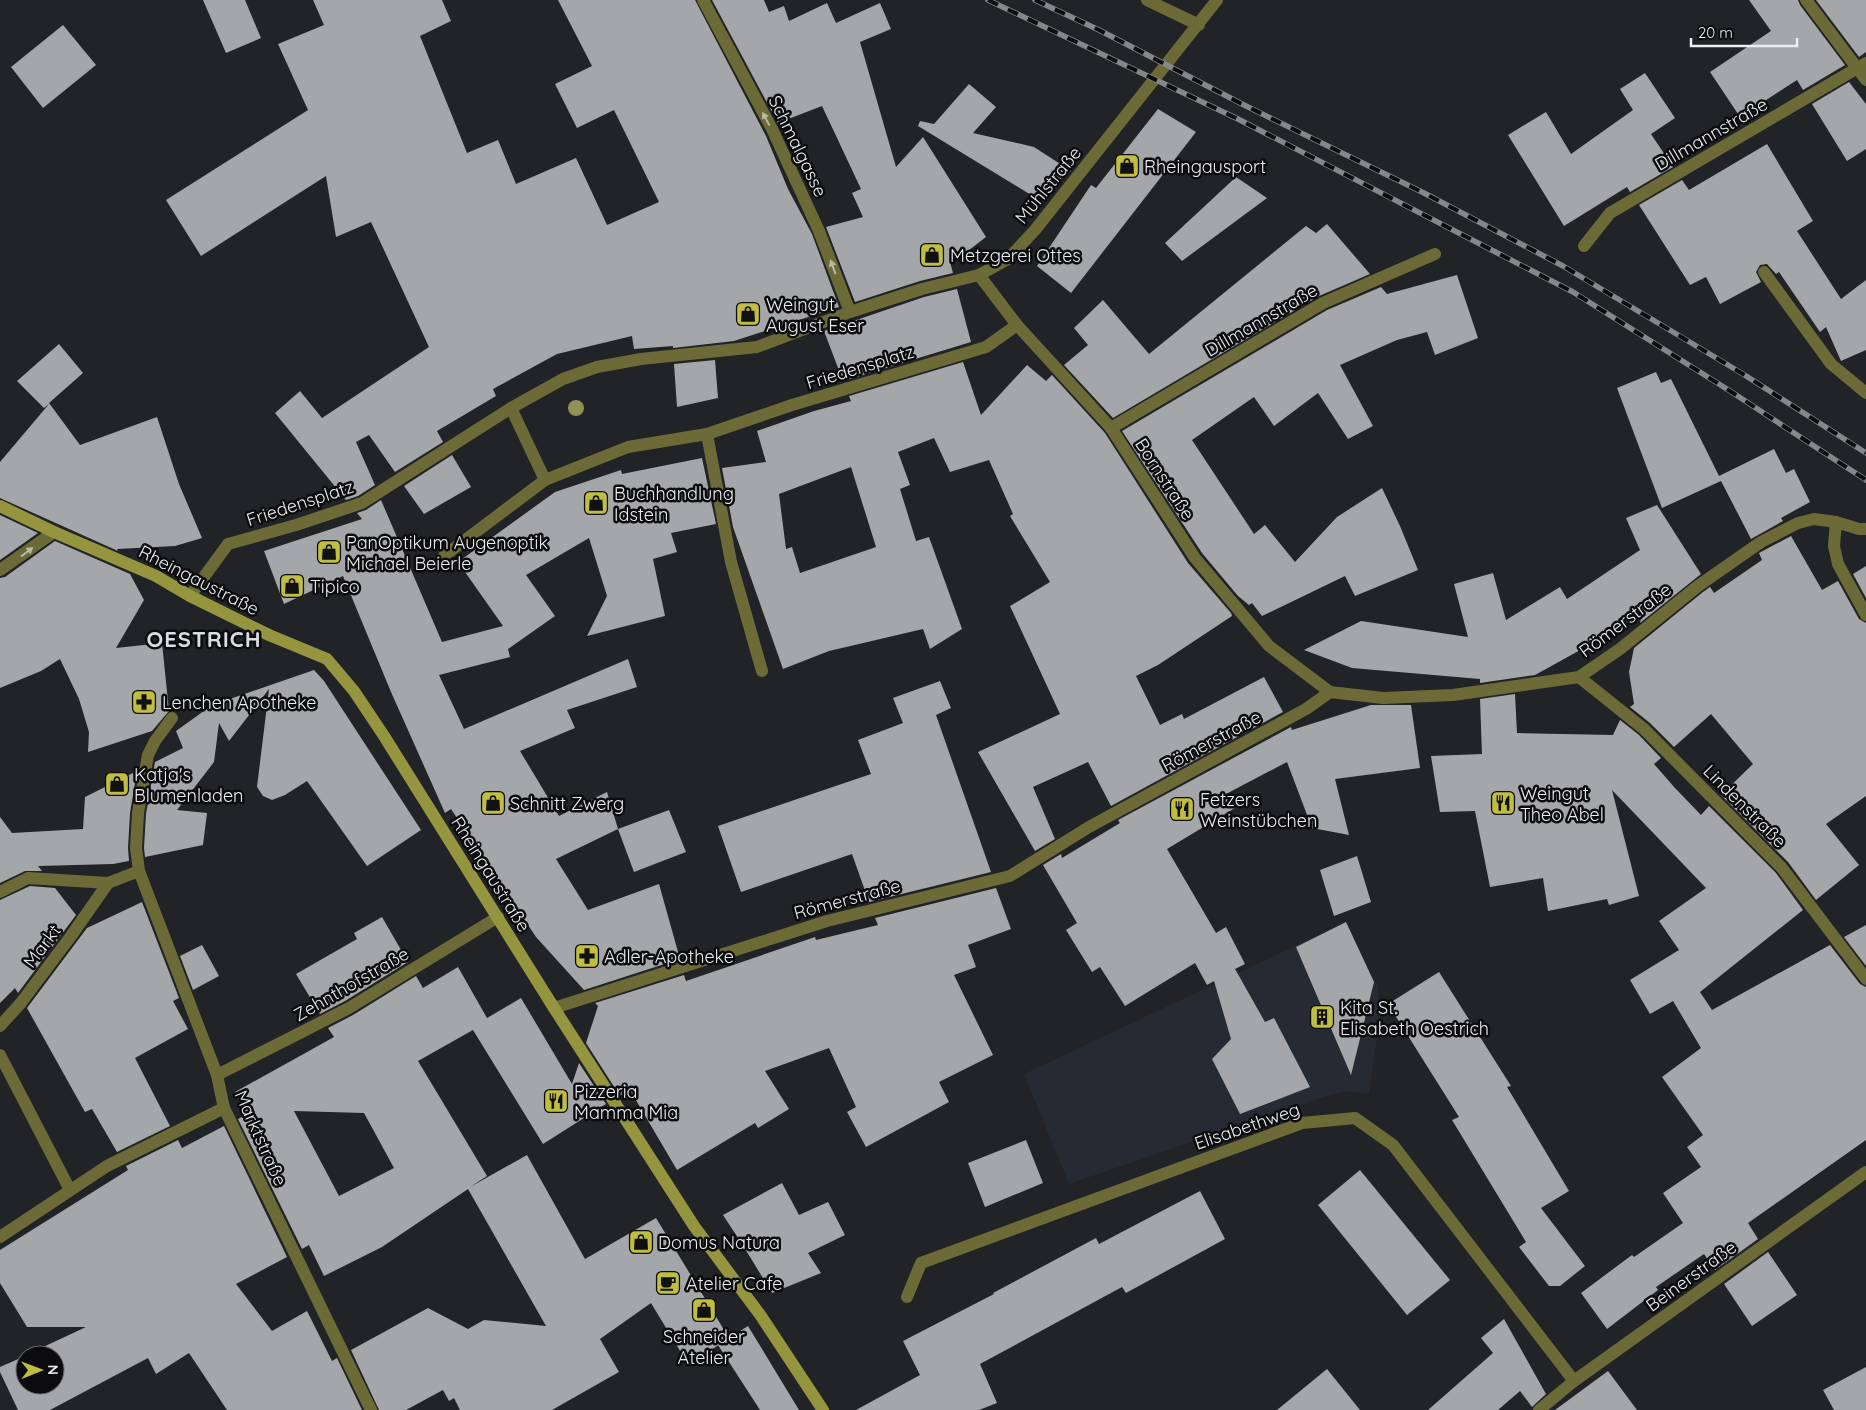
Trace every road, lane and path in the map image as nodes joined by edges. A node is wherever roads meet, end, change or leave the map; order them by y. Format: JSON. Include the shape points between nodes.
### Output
{"nodes":[{"id":1,"x":703,"y":0,"type":"edge"},
{"id":2,"x":1147,"y":0,"type":"edge"},
{"id":3,"x":1218,"y":0,"type":"edge"},
{"id":4,"x":1806,"y":0,"type":"edge"},
{"id":5,"x":1199,"y":24,"type":"junction"},
{"id":6,"x":1862,"y":66,"type":"edge"},
{"id":7,"x":1866,"y":80,"type":"edge"},
{"id":8,"x":1584,"y":246,"type":"dead end"},
{"id":9,"x":1435,"y":254,"type":"dead end"},
{"id":10,"x":1764,"y":272,"type":"dead end"},
{"id":11,"x":978,"y":275,"type":"junction"},
{"id":12,"x":850,"y":312,"type":"junction"},
{"id":13,"x":1017,"y":325,"type":"junction"},
{"id":14,"x":1866,"y":393,"type":"edge"},
{"id":15,"x":511,"y":408,"type":"junction"},
{"id":16,"x":1111,"y":428,"type":"junction"},
{"id":17,"x":707,"y":434,"type":"junction"},
{"id":18,"x":545,"y":480,"type":"junction"},
{"id":19,"x":0,"y":506,"type":"edge"},
{"id":20,"x":1836,"y":522,"type":"junction"},
{"id":21,"x":1866,"y":529,"type":"edge"},
{"id":22,"x":54,"y":532,"type":"junction"},
{"id":23,"x":444,"y":556,"type":"dead end"},
{"id":24,"x":0,"y":570,"type":"edge"},
{"id":25,"x":190,"y":596,"type":"junction"},
{"id":26,"x":1866,"y":615,"type":"edge"},
{"id":27,"x":762,"y":671,"type":"dead end"},
{"id":28,"x":1579,"y":677,"type":"junction"},
{"id":29,"x":1330,"y":692,"type":"junction"},
{"id":30,"x":172,"y":718,"type":"dead end"},
{"id":31,"x":139,"y":872,"type":"junction"},
{"id":32,"x":108,"y":883,"type":"junction"},
{"id":33,"x":0,"y":892,"type":"edge"},
{"id":34,"x":498,"y":917,"type":"junction"},
{"id":35,"x":1866,"y":978,"type":"edge"},
{"id":36,"x":554,"y":1008,"type":"junction"},
{"id":37,"x":0,"y":1026,"type":"edge"},
{"id":38,"x":0,"y":1055,"type":"edge"},
{"id":39,"x":218,"y":1075,"type":"junction"},
{"id":40,"x":224,"y":1108,"type":"junction"},
{"id":41,"x":1866,"y":1172,"type":"edge"},
{"id":42,"x":70,"y":1190,"type":"junction"},
{"id":43,"x":0,"y":1237,"type":"edge"},
{"id":44,"x":907,"y":1297,"type":"dead end"},
{"id":45,"x":1574,"y":1380,"type":"junction"},
{"id":46,"x":371,"y":1410,"type":"edge"},
{"id":47,"x":823,"y":1410,"type":"edge"},
{"id":48,"x":1538,"y":1410,"type":"edge"}],
"edges":[{"from":12,"to":1,"type":"street","name":"Schmalgasse","one_way":true,"via":[[820,231],[772,129]]},
{"from":2,"to":5,"type":"street"},
{"from":3,"to":5,"type":"street","name":"Mühlstraße"},
{"from":4,"to":6,"type":"street"},
{"from":5,"to":11,"type":"street","name":"Mühlstraße","via":[[1035,230],[1008,259]]},
{"from":6,"to":7,"type":"street"},
{"from":6,"to":8,"type":"street","name":"Dillmannstraße","via":[[1610,213]]},
{"from":9,"to":16,"type":"street","name":"Dillmannstraße","via":[[1323,303]]},
{"from":10,"to":14,"type":"street","via":[[1831,364]]},
{"from":11,"to":12,"type":"street","name":"Mühlstraße"},
{"from":11,"to":13,"type":"street","name":"Bornstraße"},
{"from":12,"to":15,"type":"street","name":"Friedensplatz","via":[[757,347],[597,367],[563,379]]},
{"from":13,"to":16,"type":"street","name":"Bornstraße"},
{"from":13,"to":17,"type":"street","name":"Friedensplatz","via":[[986,347]]},
{"from":15,"to":18,"type":"street"},
{"from":15,"to":25,"type":"street","name":"Friedensplatz","via":[[362,503],[228,544]]},
{"from":16,"to":29,"type":"street","name":"Bornstraße","via":[[1195,558],[1268,646]]},
{"from":17,"to":18,"type":"street","name":"Friedensplatz","via":[[628,447]]},
{"from":17,"to":27,"type":"street","via":[[731,562]]},
{"from":18,"to":23,"type":"street","name":"Friedensplatz"},
{"from":19,"to":22,"type":"main road","name":"Rheingaustraße"},
{"from":20,"to":21,"type":"street","name":"Römerstraße"},
{"from":20,"to":26,"type":"street","via":[[1834,546],[1838,564]]},
{"from":20,"to":28,"type":"street","name":"Römerstraße","via":[[1814,519],[1798,523],[1761,542]]},
{"from":24,"to":22,"type":"street","one_way":true},
{"from":22,"to":25,"type":"main road","name":"Rheingaustraße","via":[[156,576]]},
{"from":25,"to":34,"type":"main road","name":"Rheingaustraße","via":[[327,659],[354,691],[384,736]]},
{"from":28,"to":29,"type":"street","name":"Römerstraße","via":[[1452,696],[1384,698]]},
{"from":28,"to":35,"type":"street","name":"Lindenstraße","via":[[1644,729],[1782,868]]},
{"from":29,"to":36,"type":"street","name":"Römerstraße","via":[[1306,710],[1089,827],[1010,876],[827,921]]},
{"from":30,"to":31,"type":"street","name":"Marktstraße","via":[[148,755],[138,813],[136,848]]},
{"from":31,"to":32,"type":"street"},
{"from":31,"to":39,"type":"street","name":"Marktstraße"},
{"from":32,"to":33,"type":"street","via":[[28,878]]},
{"from":32,"to":37,"type":"street","name":"Markt","via":[[72,936]]},
{"from":34,"to":36,"type":"main road","name":"Rheingaustraße"},
{"from":34,"to":39,"type":"street","name":"Zehnthofstraße","via":[[349,1008]]},
{"from":36,"to":47,"type":"main road","name":"Rheingaustraße","via":[[694,1226],[761,1316]]},
{"from":38,"to":42,"type":"street"},
{"from":39,"to":40,"type":"street","name":"Marktstraße"},
{"from":40,"to":42,"type":"street","via":[[107,1166]]},
{"from":40,"to":46,"type":"street","name":"Marktstraße"},
{"from":41,"to":45,"type":"street","name":"Beinerstraße"},
{"from":42,"to":43,"type":"street"},
{"from":44,"to":45,"type":"street","name":"Elisabethweg","via":[[921,1263],[1302,1123],[1355,1118],[1393,1145]]},
{"from":45,"to":48,"type":"street","name":"Beinerstraße"}]}
